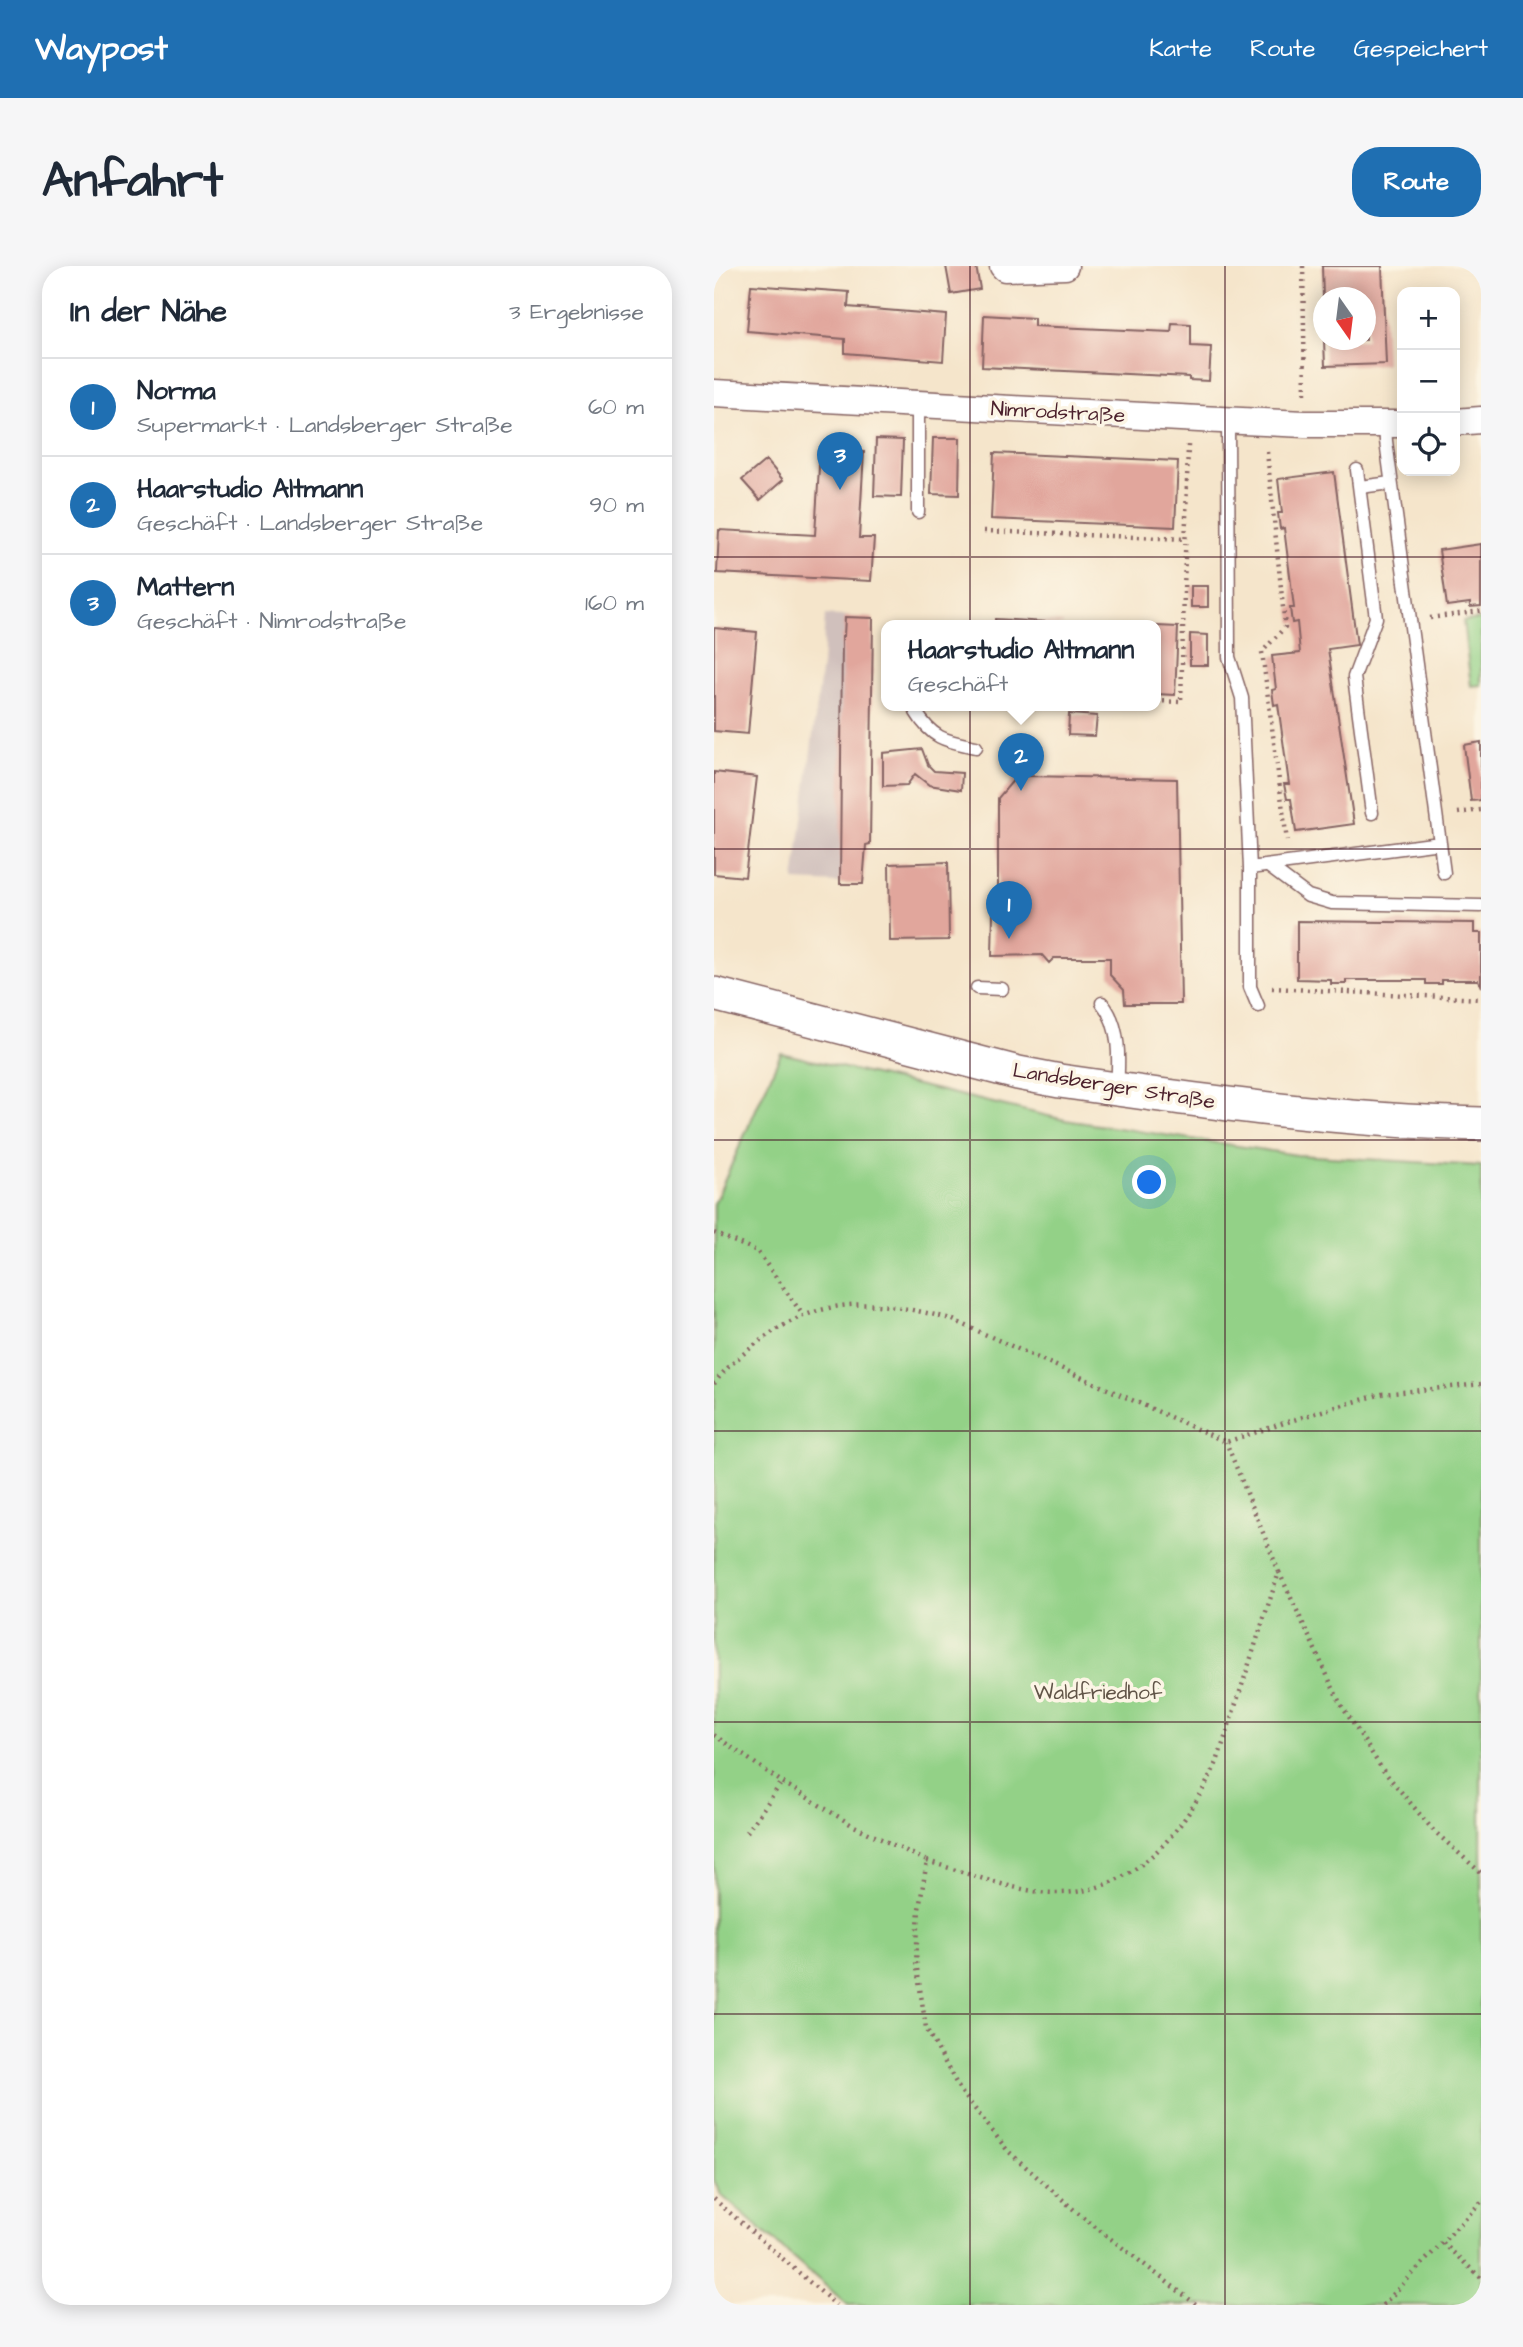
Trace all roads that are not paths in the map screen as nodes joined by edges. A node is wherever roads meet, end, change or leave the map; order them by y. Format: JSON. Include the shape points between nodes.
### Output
{"nodes":[{"id":1,"x":1003,"y":266,"type":"edge"},
{"id":2,"x":1065,"y":266,"type":"edge"},
{"id":3,"x":714,"y":393,"type":"edge"},
{"id":4,"x":918,"y":405,"type":"junction"},
{"id":5,"x":1228,"y":420,"type":"junction"},
{"id":6,"x":1481,"y":420,"type":"edge"},
{"id":7,"x":1460,"y":422,"type":"edge"},
{"id":8,"x":1394,"y":425,"type":"edge"},
{"id":9,"x":1357,"y":470,"type":"dead end"},
{"id":10,"x":1391,"y":483,"type":"junction"},
{"id":11,"x":1360,"y":487,"type":"junction"},
{"id":12,"x":918,"y":512,"type":"dead end"},
{"id":13,"x":916,"y":712,"type":"dead end"},
{"id":14,"x":976,"y":747,"type":"dead end"},
{"id":15,"x":1372,"y":813,"type":"dead end"},
{"id":16,"x":1440,"y":843,"type":"junction"},
{"id":17,"x":1268,"y":866,"type":"junction"},
{"id":18,"x":1250,"y":868,"type":"junction"},
{"id":19,"x":1444,"y":873,"type":"dead end"},
{"id":20,"x":1481,"y":906,"type":"edge"},
{"id":21,"x":977,"y":988,"type":"dead end"},
{"id":22,"x":1002,"y":989,"type":"dead end"},
{"id":23,"x":714,"y":994,"type":"edge"},
{"id":24,"x":1102,"y":1003,"type":"dead end"},
{"id":25,"x":1258,"y":1006,"type":"dead end"},
{"id":26,"x":1116,"y":1089,"type":"junction"},
{"id":27,"x":1481,"y":1124,"type":"edge"}],
"edges":[{"from":1,"to":2,"type":"street"},
{"from":3,"to":4,"type":"street","name":"Nimrodstraße"},
{"from":4,"to":5,"type":"street","name":"Nimrodstraße"},
{"from":4,"to":12,"type":"lane"},
{"from":5,"to":8,"type":"street","name":"Nimrodstraße"},
{"from":5,"to":18,"type":"lane","via":[[1229,657],[1242,698]]},
{"from":6,"to":7,"type":"street"},
{"from":8,"to":10,"type":"lane"},
{"from":9,"to":11,"type":"lane"},
{"from":10,"to":11,"type":"lane"},
{"from":10,"to":16,"type":"lane"},
{"from":11,"to":15,"type":"lane","via":[[1376,618],[1354,677]]},
{"from":13,"to":14,"type":"lane","via":[[927,729],[944,740]]},
{"from":16,"to":17,"type":"lane"},
{"from":16,"to":19,"type":"lane"},
{"from":17,"to":18,"type":"lane"},
{"from":17,"to":20,"type":"lane","via":[[1308,896],[1332,903]]},
{"from":18,"to":25,"type":"lane","via":[[1250,987]]},
{"from":21,"to":22,"type":"lane"},
{"from":23,"to":26,"type":"street","name":"Landsberger Straße","via":[[1018,1073]]},
{"from":24,"to":26,"type":"lane","via":[[1112,1014],[1118,1051]]},
{"from":26,"to":27,"type":"street","name":"Landsberger Straße","via":[[1314,1114]]}]}
